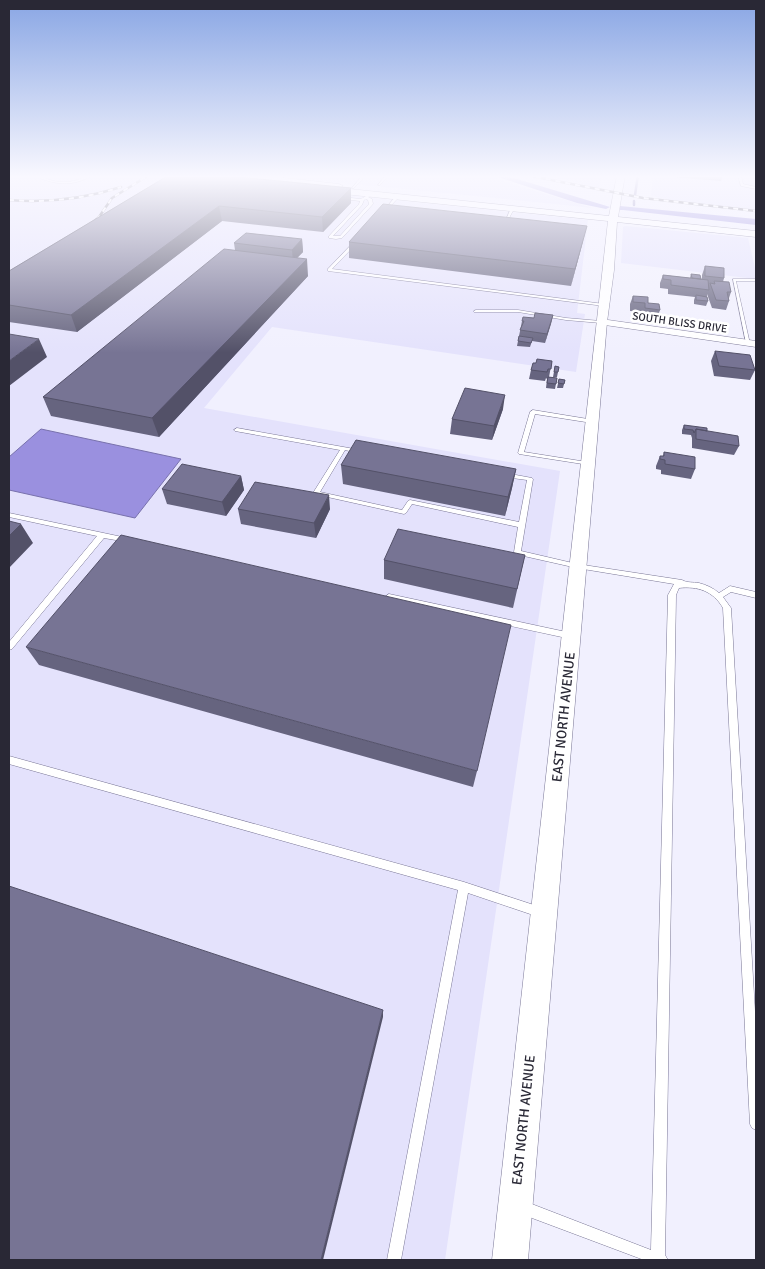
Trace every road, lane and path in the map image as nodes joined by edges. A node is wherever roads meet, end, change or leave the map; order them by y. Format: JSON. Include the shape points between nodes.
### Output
{"nodes":[{"id":1,"x":333,"y":234,"type":"edge"},
{"id":2,"x":343,"y":234,"type":"edge"},
{"id":3,"x":612,"y":234,"type":"edge"},
{"id":4,"x":356,"y":242,"type":"edge"},
{"id":5,"x":756,"y":280,"type":"edge"},
{"id":6,"x":476,"y":311,"type":"dead end"},
{"id":7,"x":603,"y":314,"type":"junction"},
{"id":8,"x":752,"y":343,"type":"edge"},
{"id":9,"x":592,"y":421,"type":"junction"},
{"id":10,"x":237,"y":430,"type":"dead end"},
{"id":11,"x":344,"y":449,"type":"junction"},
{"id":12,"x":363,"y":452,"type":"edge"},
{"id":13,"x":587,"y":464,"type":"junction"},
{"id":14,"x":500,"y":474,"type":"edge"},
{"id":15,"x":9,"y":515,"type":"edge"},
{"id":16,"x":522,"y":525,"type":"junction"},
{"id":17,"x":102,"y":535,"type":"junction"},
{"id":18,"x":131,"y":541,"type":"edge"},
{"id":19,"x":577,"y":566,"type":"junction"},
{"id":20,"x":688,"y":584,"type":"junction"},
{"id":21,"x":382,"y":595,"type":"edge"},
{"id":22,"x":721,"y":595,"type":"junction"},
{"id":23,"x":756,"y":595,"type":"edge"},
{"id":24,"x":571,"y":636,"type":"junction"},
{"id":25,"x":9,"y":647,"type":"edge"},
{"id":26,"x":9,"y":760,"type":"edge"},
{"id":27,"x":464,"y":887,"type":"junction"},
{"id":28,"x":544,"y":914,"type":"junction"},
{"id":29,"x":756,"y":1124,"type":"edge"},
{"id":30,"x":515,"y":1205,"type":"junction"},
{"id":31,"x":394,"y":1260,"type":"edge"},
{"id":32,"x":510,"y":1260,"type":"edge"},
{"id":33,"x":660,"y":1260,"type":"edge"}],
"edges":[{"from":1,"to":2,"type":"lane","via":[[330,237]]},
{"from":3,"to":7,"type":"main road","name":"EAST NORTH AVENUE"},
{"from":4,"to":7,"type":"lane","via":[[329,270]]},
{"from":5,"to":8,"type":"lane","via":[[734,280]]},
{"from":6,"to":7,"type":"lane","via":[[518,311],[572,320]]},
{"from":7,"to":8,"type":"street","name":"SOUTH BLISS DRIVE"},
{"from":7,"to":9,"type":"main road","name":"EAST NORTH AVENUE"},
{"from":9,"to":13,"type":"main road","name":"EAST NORTH AVENUE"},
{"from":9,"to":13,"type":"lane","via":[[533,412],[521,453]]},
{"from":10,"to":11,"type":"lane"},
{"from":11,"to":12,"type":"lane"},
{"from":11,"to":16,"type":"lane","via":[[316,493],[404,512],[410,502]]},
{"from":13,"to":19,"type":"main road","name":"EAST NORTH AVENUE"},
{"from":14,"to":16,"type":"lane","via":[[530,479]]},
{"from":15,"to":17,"type":"lane"},
{"from":16,"to":19,"type":"lane","via":[[517,552]]},
{"from":17,"to":18,"type":"lane"},
{"from":17,"to":25,"type":"lane"},
{"from":19,"to":20,"type":"lane"},
{"from":19,"to":24,"type":"main road","name":"EAST NORTH AVENUE"},
{"from":20,"to":22,"type":"lane"},
{"from":20,"to":33,"type":"lane","via":[[676,586],[672,595]]},
{"from":21,"to":24,"type":"lane"},
{"from":22,"to":23,"type":"lane","via":[[730,590]]},
{"from":22,"to":29,"type":"lane","via":[[727,608]]},
{"from":24,"to":28,"type":"main road","name":"EAST NORTH AVENUE"},
{"from":26,"to":27,"type":"lane"},
{"from":27,"to":28,"type":"lane"},
{"from":27,"to":31,"type":"lane"},
{"from":28,"to":30,"type":"main road","name":"EAST NORTH AVENUE"},
{"from":30,"to":32,"type":"main road","name":"EAST NORTH AVENUE"},
{"from":30,"to":33,"type":"lane"}]}
